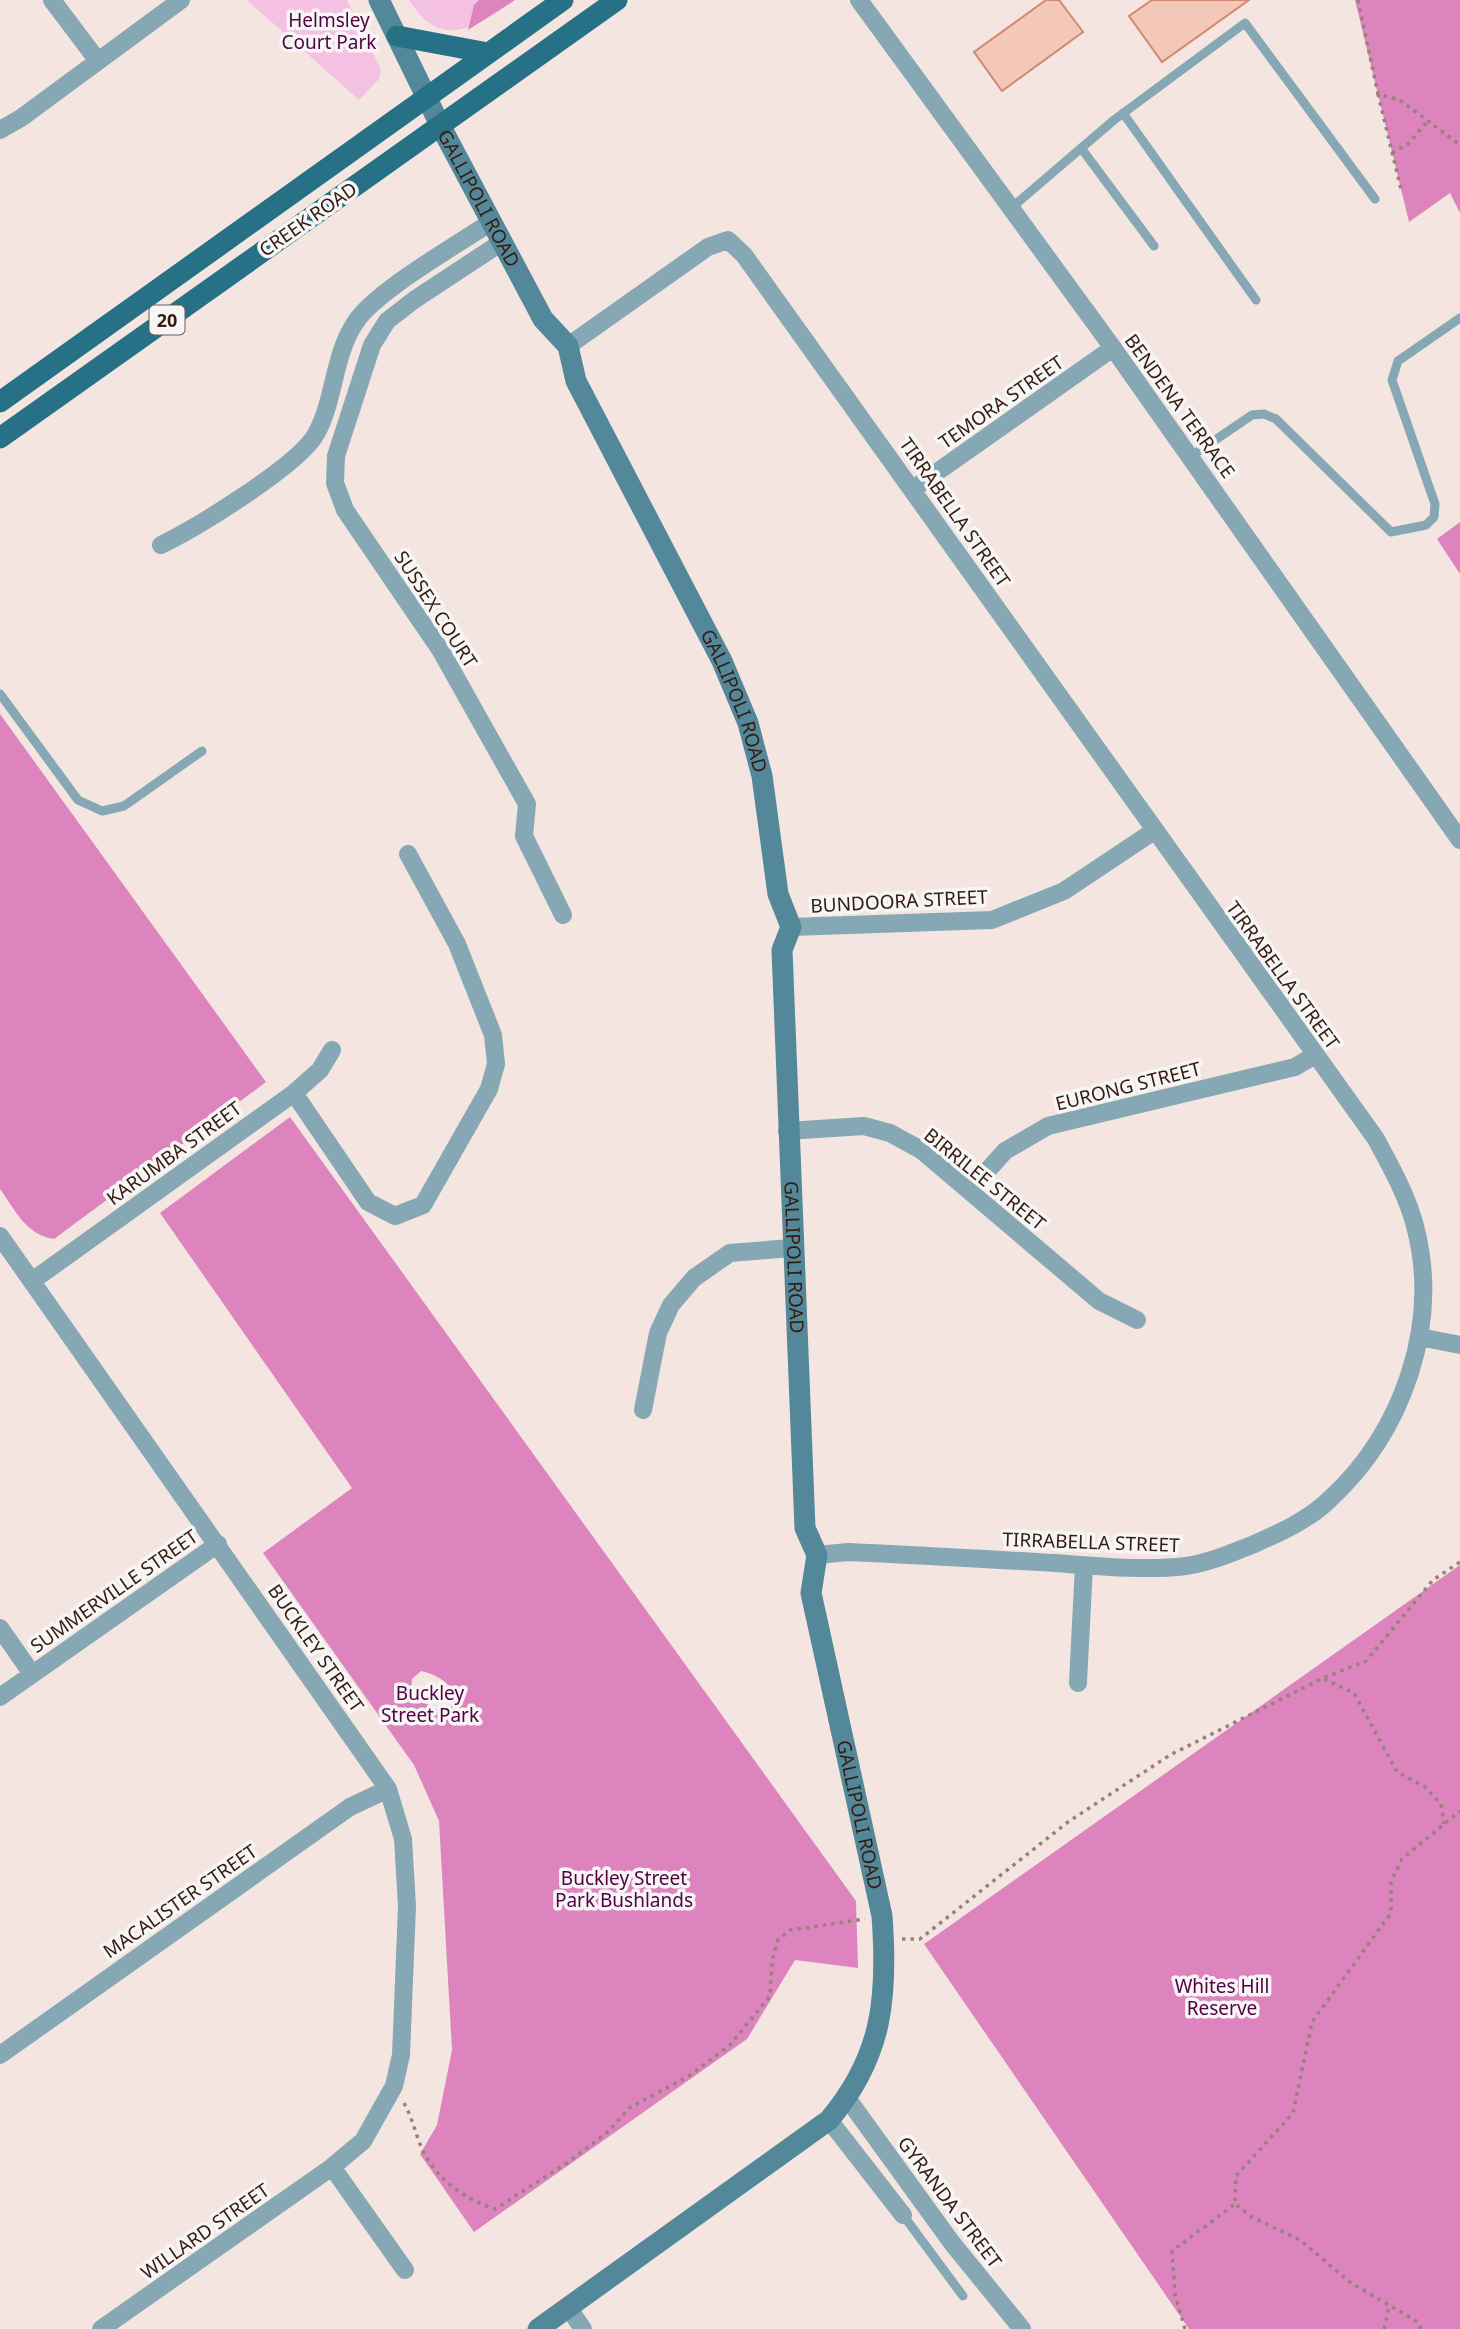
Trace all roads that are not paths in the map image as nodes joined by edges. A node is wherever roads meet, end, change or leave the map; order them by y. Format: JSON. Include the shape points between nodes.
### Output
{"nodes":[{"id":1,"x":52,"y":0,"type":"edge"},
{"id":2,"x":181,"y":0,"type":"edge"},
{"id":3,"x":379,"y":0,"type":"edge"},
{"id":4,"x":563,"y":0,"type":"edge"},
{"id":5,"x":617,"y":0,"type":"edge"},
{"id":6,"x":859,"y":0,"type":"edge"},
{"id":7,"x":397,"y":36,"type":"junction"},
{"id":8,"x":488,"y":54,"type":"junction"},
{"id":9,"x":98,"y":61,"type":"junction"},
{"id":10,"x":426,"y":97,"type":"junction"},
{"id":11,"x":1123,"y":113,"type":"junction"},
{"id":12,"x":440,"y":125,"type":"junction"},
{"id":13,"x":0,"y":130,"type":"edge"},
{"id":14,"x":1082,"y":148,"type":"junction"},
{"id":15,"x":1375,"y":199,"type":"dead end"},
{"id":16,"x":1010,"y":209,"type":"junction"},
{"id":17,"x":491,"y":222,"type":"junction"},
{"id":18,"x":502,"y":242,"type":"junction"},
{"id":19,"x":1154,"y":246,"type":"dead end"},
{"id":20,"x":1256,"y":300,"type":"dead end"},
{"id":21,"x":371,"y":304,"type":"junction"},
{"id":22,"x":1460,"y":318,"type":"edge"},
{"id":23,"x":387,"y":321,"type":"junction"},
{"id":24,"x":568,"y":346,"type":"junction"},
{"id":25,"x":1113,"y":348,"type":"junction"},
{"id":26,"x":0,"y":402,"type":"edge"},
{"id":27,"x":0,"y":439,"type":"edge"},
{"id":28,"x":1190,"y":457,"type":"junction"},
{"id":29,"x":913,"y":489,"type":"junction"},
{"id":30,"x":161,"y":545,"type":"dead end"},
{"id":31,"x":0,"y":694,"type":"edge"},
{"id":32,"x":202,"y":751,"type":"dead end"},
{"id":33,"x":1154,"y":831,"type":"junction"},
{"id":34,"x":1460,"y":840,"type":"edge"},
{"id":35,"x":408,"y":854,"type":"dead end"},
{"id":36,"x":563,"y":915,"type":"dead end"},
{"id":37,"x":791,"y":927,"type":"junction"},
{"id":38,"x":332,"y":1050,"type":"dead end"},
{"id":39,"x":1315,"y":1055,"type":"junction"},
{"id":40,"x":294,"y":1093,"type":"junction"},
{"id":41,"x":787,"y":1131,"type":"junction"},
{"id":42,"x":970,"y":1190,"type":"junction"},
{"id":43,"x":0,"y":1236,"type":"edge"},
{"id":44,"x":791,"y":1248,"type":"junction"},
{"id":45,"x":32,"y":1281,"type":"junction"},
{"id":46,"x":1137,"y":1320,"type":"dead end"},
{"id":47,"x":1419,"y":1337,"type":"junction"},
{"id":48,"x":1460,"y":1345,"type":"edge"},
{"id":49,"x":643,"y":1410,"type":"dead end"},
{"id":50,"x":218,"y":1544,"type":"junction"},
{"id":51,"x":817,"y":1555,"type":"junction"},
{"id":52,"x":1084,"y":1565,"type":"junction"},
{"id":53,"x":0,"y":1628,"type":"edge"},
{"id":54,"x":33,"y":1674,"type":"junction"},
{"id":55,"x":1078,"y":1683,"type":"dead end"},
{"id":56,"x":0,"y":1697,"type":"edge"},
{"id":57,"x":388,"y":1789,"type":"junction"},
{"id":58,"x":0,"y":2055,"type":"edge"},
{"id":59,"x":847,"y":2098,"type":"junction"},
{"id":60,"x":829,"y":2120,"type":"junction"},
{"id":61,"x":332,"y":2167,"type":"junction"},
{"id":62,"x":903,"y":2215,"type":"joint"},
{"id":63,"x":405,"y":2270,"type":"dead end"},
{"id":64,"x":963,"y":2296,"type":"dead end"},
{"id":65,"x":568,"y":2307,"type":"junction"},
{"id":66,"x":102,"y":2329,"type":"edge"},
{"id":67,"x":538,"y":2329,"type":"edge"},
{"id":68,"x":583,"y":2329,"type":"edge"},
{"id":69,"x":1022,"y":2329,"type":"edge"}],
"edges":[{"from":1,"to":9,"type":"street"},
{"from":2,"to":9,"type":"street"},
{"from":3,"to":7,"type":"street","name":"GALLIPOLI ROAD"},
{"from":4,"to":8,"type":"main road","name":"CREEK ROAD","number":"20"},
{"from":5,"to":12,"type":"main road","name":"CREEK ROAD","number":"20"},
{"from":6,"to":16,"type":"street","name":"BENDENA TERRACE"},
{"from":7,"to":8,"type":"main road"},
{"from":7,"to":10,"type":"street","name":"GALLIPOLI ROAD"},
{"from":8,"to":10,"type":"main road","name":"CREEK ROAD","number":"20"},
{"from":9,"to":13,"type":"street"},
{"from":10,"to":12,"type":"street","name":"GALLIPOLI ROAD"},
{"from":10,"to":26,"type":"main road","name":"CREEK ROAD","number":"20"},
{"from":11,"to":14,"type":"lane"},
{"from":11,"to":15,"type":"lane","via":[[1245,23]]},
{"from":11,"to":20,"type":"lane"},
{"from":12,"to":17,"type":"street","name":"GALLIPOLI ROAD"},
{"from":12,"to":27,"type":"main road","name":"CREEK ROAD","number":"20"},
{"from":14,"to":16,"type":"lane"},
{"from":14,"to":19,"type":"lane"},
{"from":16,"to":25,"type":"street","name":"BENDENA TERRACE"},
{"from":17,"to":18,"type":"street","name":"GALLIPOLI ROAD"},
{"from":17,"to":21,"type":"street"},
{"from":18,"to":23,"type":"street","name":"SUSSEX COURT"},
{"from":18,"to":24,"type":"street","name":"GALLIPOLI ROAD","via":[[543,319]]},
{"from":21,"to":23,"type":"street"},
{"from":21,"to":30,"type":"street","via":[[346,341],[316,434],[298,455],[195,528]]},
{"from":22,"to":28,"type":"lane","via":[[1398,361],[1392,380],[1435,504],[1434,517],[1426,525],[1391,532],[1276,419],[1264,414],[1252,415]]},
{"from":23,"to":36,"type":"street","name":"SUSSEX COURT","via":[[372,345],[336,456],[335,483],[345,510],[441,651],[527,804],[524,836]]},
{"from":24,"to":29,"type":"street","name":"TIRRABELLA STREET","via":[[708,247],[728,240],[744,255]]},
{"from":24,"to":37,"type":"street","name":"GALLIPOLI ROAD","via":[[576,381],[722,661],[748,723],[762,776],[778,894]]},
{"from":25,"to":28,"type":"street","name":"BENDENA TERRACE"},
{"from":25,"to":29,"type":"street","name":"TEMORA STREET"},
{"from":28,"to":34,"type":"street","name":"BENDENA TERRACE"},
{"from":29,"to":33,"type":"street","name":"TIRRABELLA STREET"},
{"from":31,"to":32,"type":"lane","via":[[78,800],[102,811],[124,806]]},
{"from":33,"to":37,"type":"street","name":"BUNDOORA STREET","via":[[1063,891],[992,920]]},
{"from":33,"to":39,"type":"street","name":"TIRRABELLA STREET"},
{"from":35,"to":40,"type":"street","via":[[457,944],[494,1035],[496,1064],[489,1089],[423,1205],[395,1216],[368,1202]]},
{"from":37,"to":41,"type":"street","name":"GALLIPOLI ROAD","via":[[782,950]]},
{"from":38,"to":40,"type":"street","name":"KARUMBA STREET","via":[[320,1070]]},
{"from":39,"to":42,"type":"street","name":"EURONG STREET","via":[[1295,1067],[1048,1126],[1005,1151]]},
{"from":39,"to":47,"type":"street","name":"TIRRABELLA STREET","via":[[1376,1139],[1416,1226],[1423,1283]]},
{"from":40,"to":45,"type":"street","name":"KARUMBA STREET"},
{"from":41,"to":42,"type":"street","name":"BIRRILEE STREET","via":[[864,1126],[890,1133],[921,1150]]},
{"from":41,"to":44,"type":"street","name":"GALLIPOLI ROAD"},
{"from":42,"to":46,"type":"street","name":"BIRRILEE STREET","via":[[1099,1301]]},
{"from":43,"to":45,"type":"street","name":"BUCKLEY STREET"},
{"from":44,"to":49,"type":"street","via":[[730,1253],[694,1278],[671,1305],[658,1333]]},
{"from":44,"to":51,"type":"street","name":"GALLIPOLI ROAD","via":[[805,1528]]},
{"from":45,"to":50,"type":"street","name":"BUCKLEY STREET"},
{"from":47,"to":48,"type":"street"},
{"from":47,"to":52,"type":"street","name":"TIRRABELLA STREET","via":[[1410,1380],[1364,1464],[1328,1501],[1289,1529],[1187,1566]]},
{"from":50,"to":54,"type":"street","name":"SUMMERVILLE STREET"},
{"from":50,"to":57,"type":"street","name":"BUCKLEY STREET"},
{"from":51,"to":52,"type":"street","name":"TIRRABELLA STREET","via":[[848,1552]]},
{"from":51,"to":59,"type":"street","name":"GALLIPOLI ROAD","via":[[811,1593],[884,1939],[884,2007],[870,2057]]},
{"from":52,"to":55,"type":"street"},
{"from":53,"to":54,"type":"street"},
{"from":54,"to":56,"type":"street","name":"SUMMERVILLE STREET"},
{"from":57,"to":58,"type":"street","name":"MACALISTER STREET","via":[[350,1807]]},
{"from":57,"to":61,"type":"street","name":"BUCKLEY STREET","via":[[403,1839],[407,1906],[401,2055],[394,2086],[363,2141]]},
{"from":59,"to":60,"type":"street","name":"GALLIPOLI ROAD"},
{"from":59,"to":69,"type":"street","name":"GYRANDA STREET","via":[[952,2243]]},
{"from":60,"to":62,"type":"street"},
{"from":60,"to":65,"type":"street","name":"GALLIPOLI ROAD"},
{"from":61,"to":63,"type":"street"},
{"from":61,"to":66,"type":"street","name":"WILLARD STREET"},
{"from":62,"to":64,"type":"lane"},
{"from":65,"to":67,"type":"street","name":"GALLIPOLI ROAD"},
{"from":65,"to":68,"type":"street"}]}
